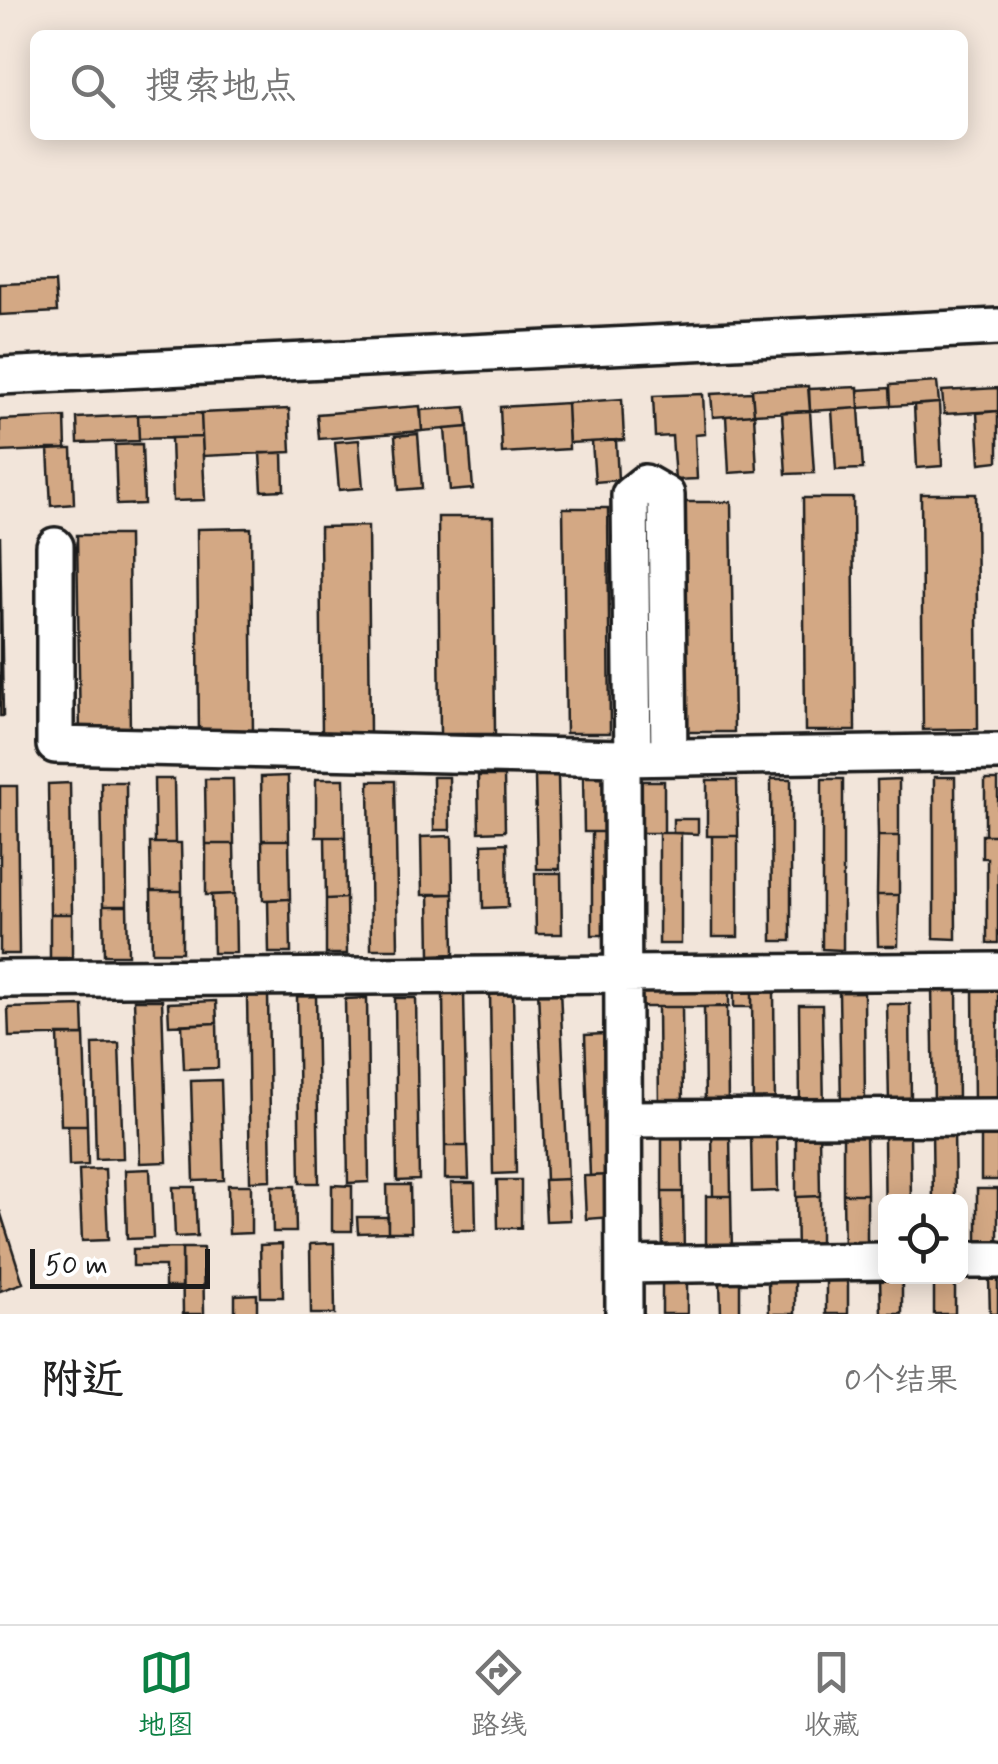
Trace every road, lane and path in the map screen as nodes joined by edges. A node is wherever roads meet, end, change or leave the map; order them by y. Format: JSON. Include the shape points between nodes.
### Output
{"nodes":[{"id":1,"x":998,"y":327,"type":"edge"},
{"id":2,"x":0,"y":376,"type":"edge"},
{"id":3,"x":55,"y":546,"type":"dead end"},
{"id":4,"x":998,"y":752,"type":"edge"},
{"id":5,"x":628,"y":758,"type":"junction"},
{"id":6,"x":669,"y":758,"type":"junction"},
{"id":7,"x":998,"y":971,"type":"edge"},
{"id":8,"x":624,"y":974,"type":"junction"},
{"id":9,"x":0,"y":979,"type":"edge"},
{"id":10,"x":998,"y":1117,"type":"edge"},
{"id":11,"x":624,"y":1119,"type":"junction"},
{"id":12,"x":968,"y":1260,"type":"edge"},
{"id":13,"x":998,"y":1260,"type":"edge"},
{"id":14,"x":878,"y":1262,"type":"edge"},
{"id":15,"x":624,"y":1265,"type":"junction"},
{"id":16,"x":624,"y":1314,"type":"edge"}],
"edges":[{"from":1,"to":2,"type":"street"},
{"from":3,"to":5,"type":"street","via":[[54,745]]},
{"from":4,"to":6,"type":"street"},
{"from":5,"to":6,"type":"street"},
{"from":5,"to":6,"type":"street","via":[[630,495],[645,483],[666,495]]},
{"from":5,"to":8,"type":"street"},
{"from":7,"to":8,"type":"street"},
{"from":8,"to":9,"type":"street"},
{"from":8,"to":11,"type":"street"},
{"from":10,"to":11,"type":"street"},
{"from":11,"to":15,"type":"street"},
{"from":12,"to":13,"type":"street"},
{"from":14,"to":15,"type":"street"},
{"from":15,"to":16,"type":"street"}]}
